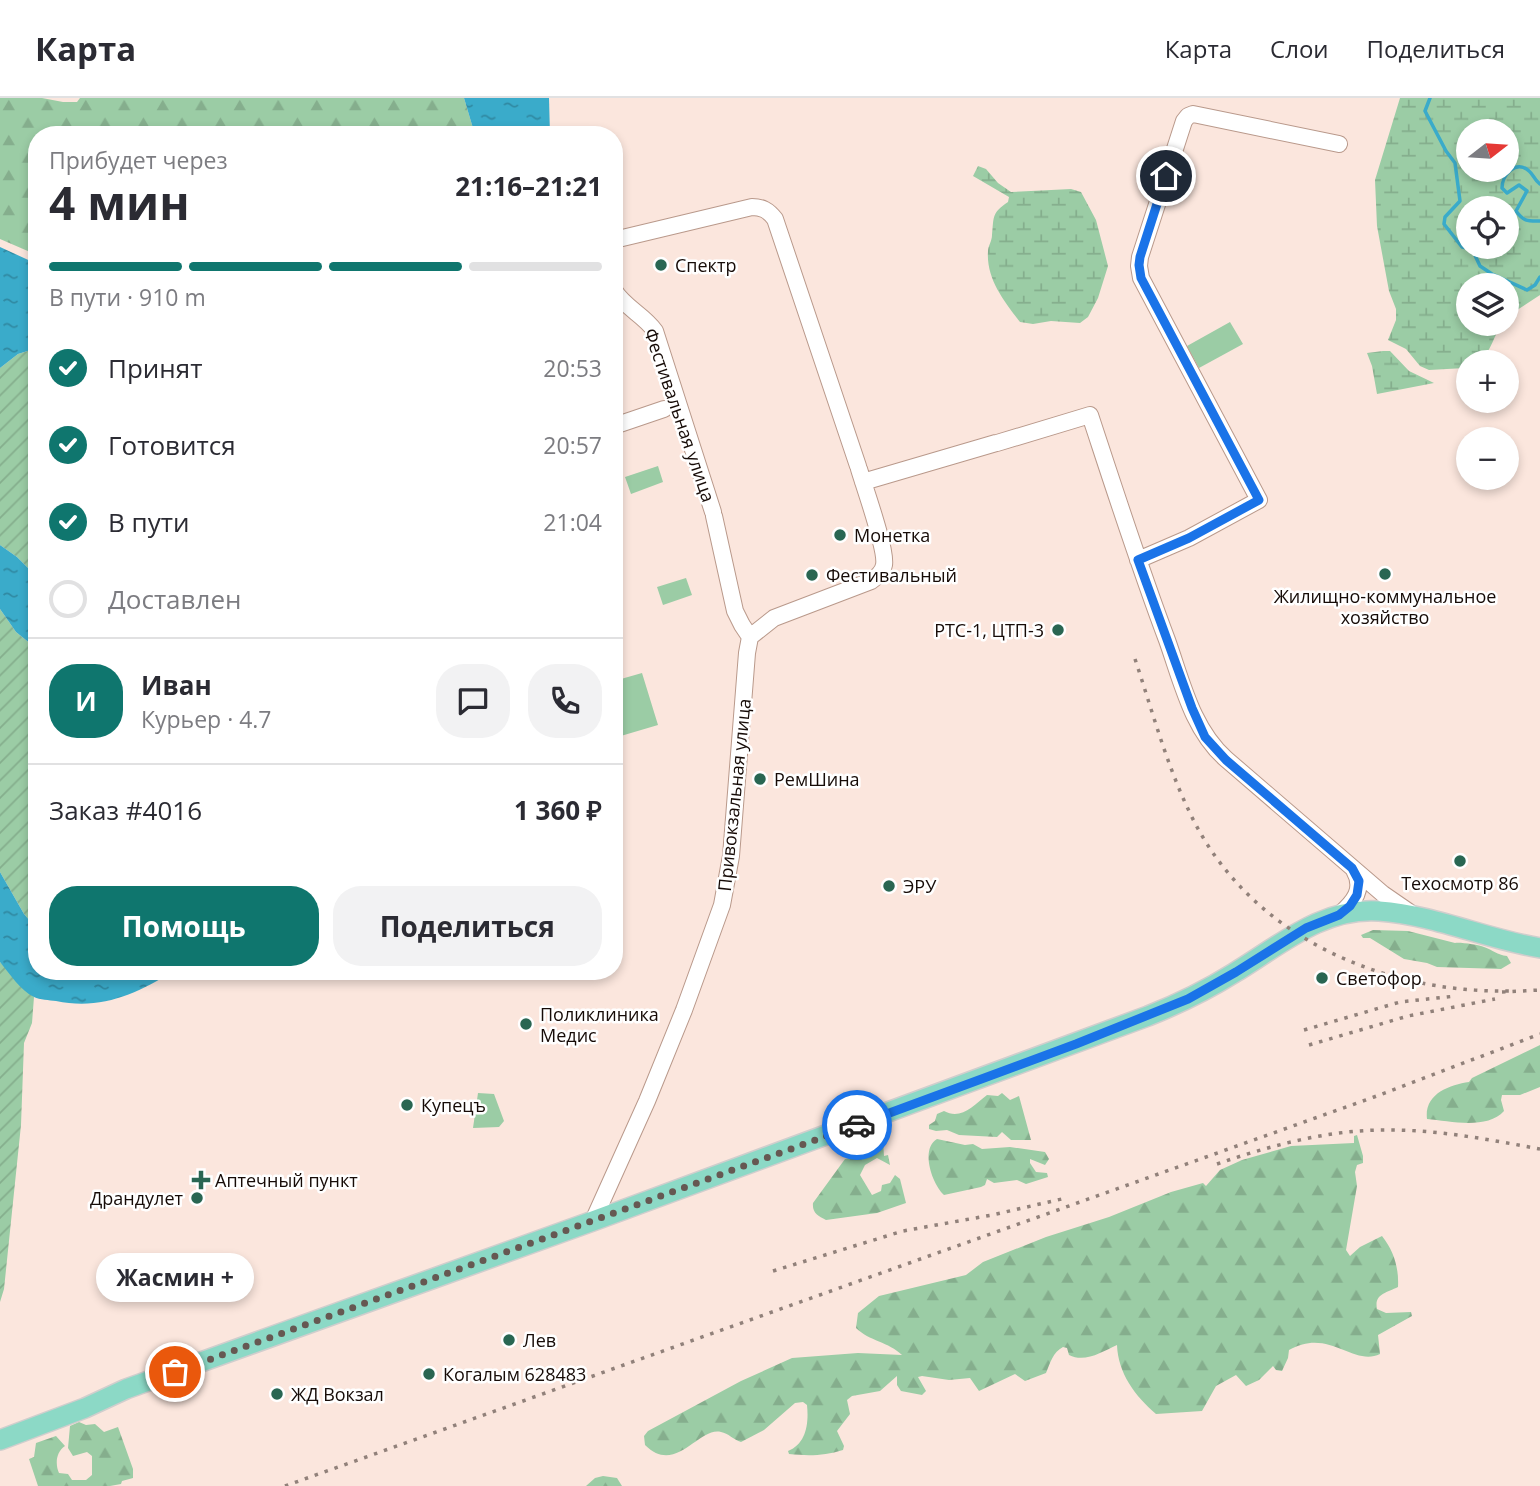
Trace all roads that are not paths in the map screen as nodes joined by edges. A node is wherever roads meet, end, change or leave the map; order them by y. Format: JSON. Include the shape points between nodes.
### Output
{"nodes":[{"id":1,"x":1339,"y":144,"type":"dead end"},
{"id":2,"x":623,"y":238,"type":"edge"},
{"id":3,"x":623,"y":302,"type":"edge"},
{"id":4,"x":669,"y":407,"type":"junction"},
{"id":5,"x":623,"y":423,"type":"edge"},
{"id":6,"x":860,"y":472,"type":"junction"},
{"id":7,"x":1138,"y":560,"type":"junction"},
{"id":8,"x":750,"y":636,"type":"junction"},
{"id":9,"x":1352,"y":868,"type":"junction"},
{"id":10,"x":1339,"y":915,"type":"junction"},
{"id":11,"x":1417,"y":917,"type":"junction"},
{"id":12,"x":1540,"y":948,"type":"edge"},
{"id":13,"x":612,"y":1182,"type":"junction"},
{"id":14,"x":634,"y":1206,"type":"junction"},
{"id":15,"x":593,"y":1221,"type":"junction"},
{"id":16,"x":126,"y":1389,"type":"junction"},
{"id":17,"x":0,"y":1427,"type":"edge"},
{"id":18,"x":0,"y":1440,"type":"edge"}],
"edges":[{"from":1,"to":7,"type":"street","via":[[1193,114],[1184,121],[1140,257],[1141,278],[1259,500]]},
{"from":2,"to":6,"type":"street","via":[[752,207],[769,212]]},
{"from":3,"to":4,"type":"street","name":"Фестивальная улица","via":[[655,331]]},
{"from":4,"to":5,"type":"street"},
{"from":4,"to":8,"type":"street","name":"Фестивальная улица","via":[[713,514],[735,611]]},
{"from":6,"to":7,"type":"street","via":[[997,443],[1090,415]]},
{"from":6,"to":8,"type":"street","via":[[883,550],[882,571],[871,581],[774,618]]},
{"from":7,"to":9,"type":"street","via":[[1205,737]]},
{"from":8,"to":13,"type":"street","name":"Привокзальная улица","via":[[731,856],[722,905]]},
{"from":9,"to":10,"type":"street","via":[[1359,881],[1357,895]]},
{"from":9,"to":11,"type":"street"},
{"from":10,"to":11,"type":"main road","via":[[1376,911]]},
{"from":10,"to":14,"type":"main road","via":[[1306,928],[1210,988],[1159,1012]]},
{"from":11,"to":12,"type":"main road"},
{"from":13,"to":14,"type":"street","via":[[619,1202]]},
{"from":13,"to":15,"type":"street","name":"Привокзальная улица"},
{"from":14,"to":15,"type":"main road"},
{"from":15,"to":16,"type":"main road"},
{"from":16,"to":17,"type":"main road","via":[[75,1400]]},
{"from":16,"to":18,"type":"main road"}]}
